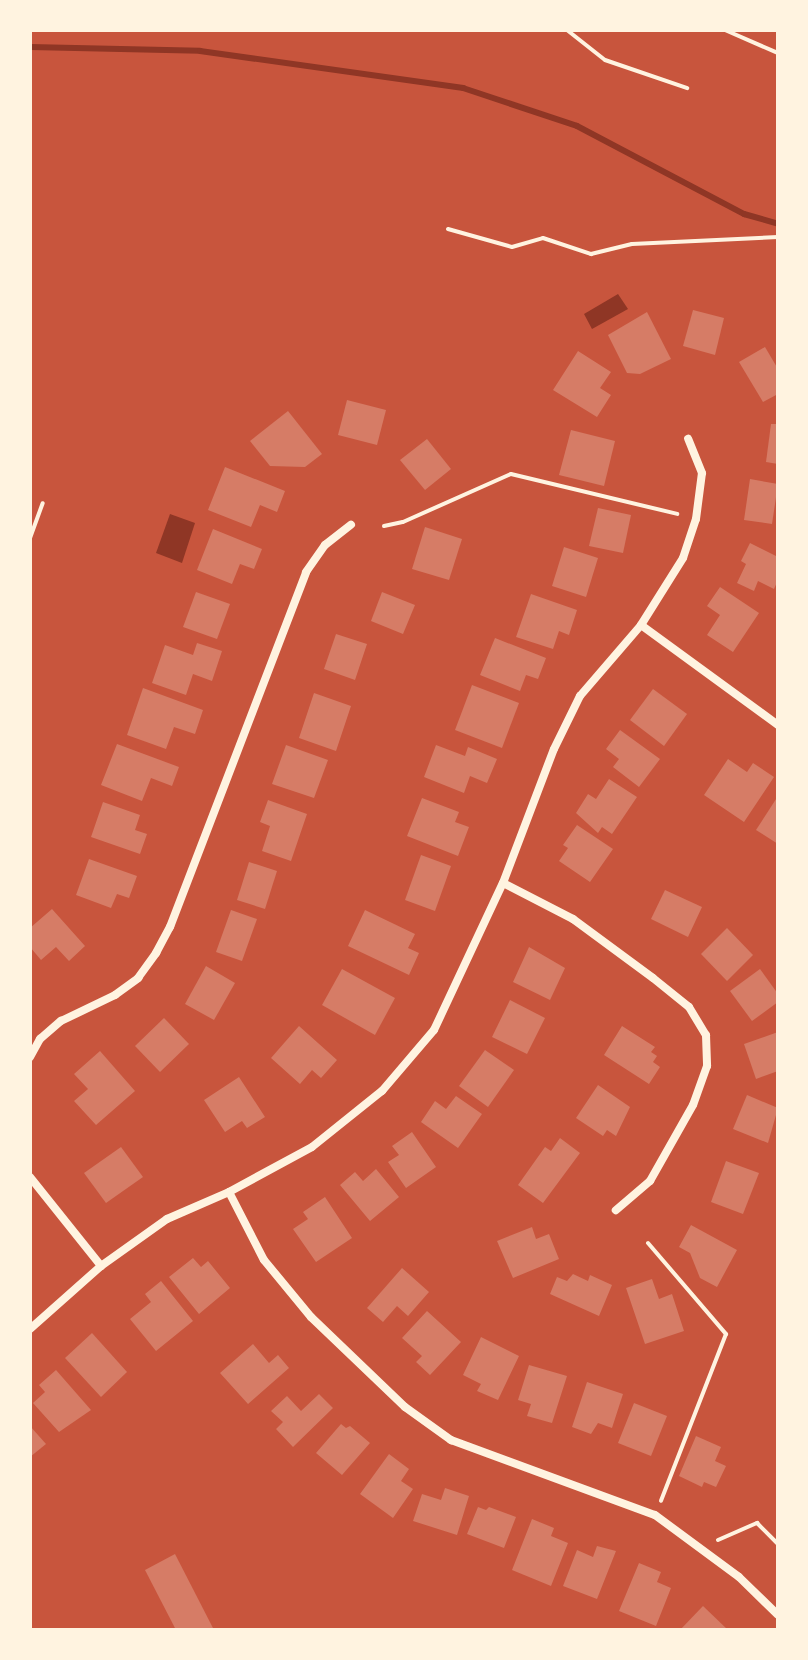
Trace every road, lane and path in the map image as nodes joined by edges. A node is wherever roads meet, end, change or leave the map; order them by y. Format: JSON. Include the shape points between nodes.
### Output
{"nodes":[{"id":1,"x":567,"y":30,"type":"edge"},
{"id":2,"x":725,"y":30,"type":"edge"},
{"id":3,"x":778,"y":53,"type":"edge"},
{"id":4,"x":687,"y":88,"type":"dead end"},
{"id":5,"x":448,"y":229,"type":"dead end"},
{"id":6,"x":778,"y":237,"type":"edge"},
{"id":7,"x":688,"y":439,"type":"dead end"},
{"id":8,"x":43,"y":503,"type":"dead end"},
{"id":9,"x":677,"y":514,"type":"dead end"},
{"id":10,"x":351,"y":525,"type":"dead end"},
{"id":11,"x":384,"y":526,"type":"dead end"},
{"id":12,"x":30,"y":538,"type":"edge"},
{"id":13,"x":641,"y":625,"type":"junction"},
{"id":14,"x":778,"y":725,"type":"edge"},
{"id":15,"x":503,"y":883,"type":"junction"},
{"id":16,"x":30,"y":1057,"type":"edge"},
{"id":17,"x":30,"y":1177,"type":"edge"},
{"id":18,"x":229,"y":1192,"type":"junction"},
{"id":19,"x":616,"y":1210,"type":"dead end"},
{"id":20,"x":648,"y":1243,"type":"dead end"},
{"id":21,"x":101,"y":1266,"type":"junction"},
{"id":22,"x":30,"y":1329,"type":"edge"},
{"id":23,"x":661,"y":1501,"type":"dead end"},
{"id":24,"x":718,"y":1540,"type":"dead end"},
{"id":25,"x":778,"y":1544,"type":"edge"},
{"id":26,"x":778,"y":1615,"type":"edge"}],
"edges":[{"from":1,"to":4,"type":"path","via":[[605,60]]},
{"from":2,"to":3,"type":"path"},
{"from":5,"to":6,"type":"path","via":[[512,247],[543,238],[591,254],[632,244]]},
{"from":7,"to":13,"type":"street","via":[[702,473],[696,519],[683,558]]},
{"from":8,"to":12,"type":"path"},
{"from":9,"to":11,"type":"path","via":[[511,474]]},
{"from":10,"to":16,"type":"street","via":[[325,545],[306,572],[156,953],[138,978],[115,995],[61,1021],[40,1039]]},
{"from":13,"to":14,"type":"street"},
{"from":13,"to":15,"type":"street","via":[[580,696]]},
{"from":15,"to":18,"type":"street","via":[[434,1030],[382,1091],[312,1147]]},
{"from":15,"to":19,"type":"street","via":[[573,919],[653,978],[689,1007],[706,1035],[707,1066],[693,1105],[650,1181]]},
{"from":17,"to":21,"type":"street"},
{"from":18,"to":21,"type":"street","via":[[167,1219]]},
{"from":18,"to":26,"type":"street","via":[[264,1260],[311,1317],[405,1407],[451,1440],[655,1515],[739,1577]]},
{"from":20,"to":23,"type":"path","via":[[726,1334]]},
{"from":21,"to":22,"type":"street"},
{"from":24,"to":25,"type":"path","via":[[757,1523]]}]}
